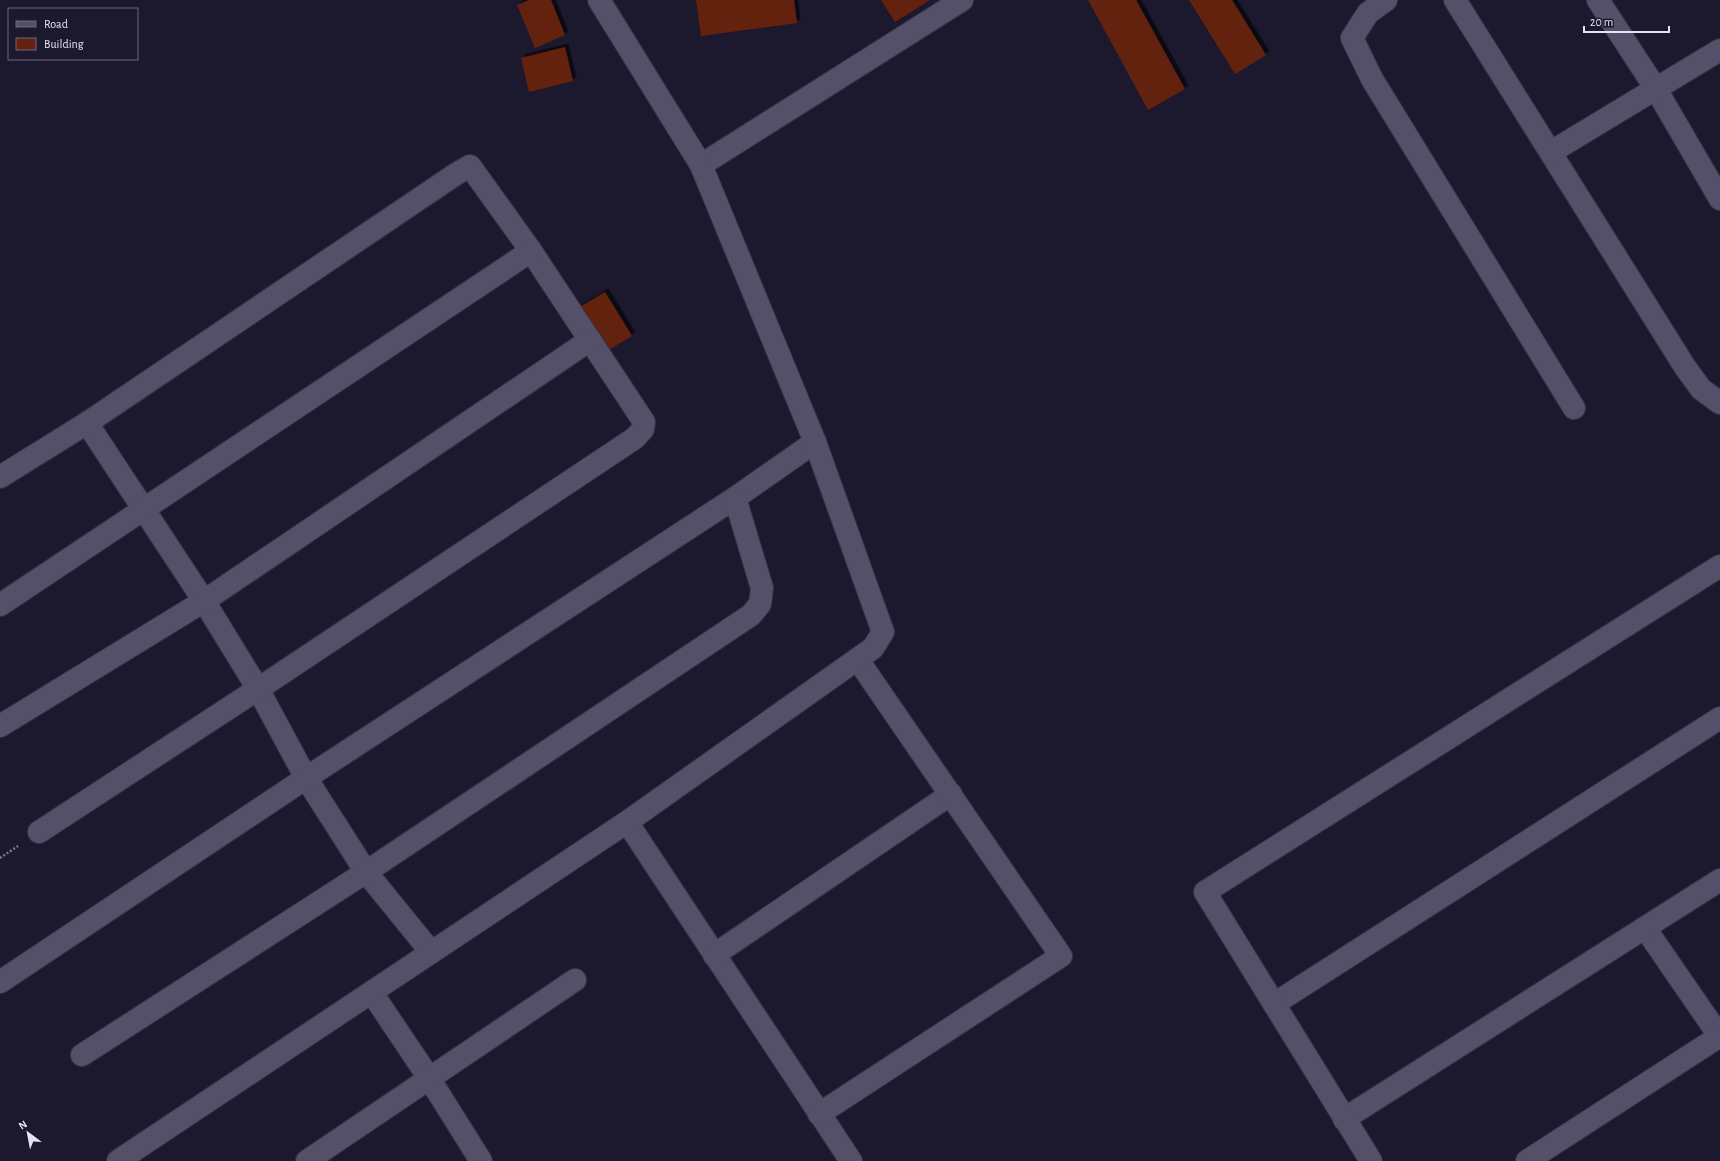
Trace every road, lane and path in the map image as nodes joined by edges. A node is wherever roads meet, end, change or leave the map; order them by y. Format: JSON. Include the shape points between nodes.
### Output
{"nodes":[{"id":1,"x":599,"y":0,"type":"edge"},
{"id":2,"x":962,"y":0,"type":"edge"},
{"id":3,"x":1386,"y":0,"type":"edge"},
{"id":4,"x":1455,"y":0,"type":"edge"},
{"id":5,"x":1598,"y":0,"type":"edge"},
{"id":6,"x":1720,"y":50,"type":"edge"},
{"id":7,"x":1656,"y":89,"type":"junction"},
{"id":8,"x":1552,"y":152,"type":"junction"},
{"id":9,"x":701,"y":165,"type":"junction"},
{"id":10,"x":1720,"y":199,"type":"edge"},
{"id":11,"x":531,"y":251,"type":"junction"},
{"id":12,"x":590,"y":340,"type":"junction"},
{"id":13,"x":1720,"y":403,"type":"edge"},
{"id":14,"x":1574,"y":408,"type":"dead end"},
{"id":15,"x":87,"y":423,"type":"junction"},
{"id":16,"x":815,"y":442,"type":"junction"},
{"id":17,"x":0,"y":477,"type":"edge"},
{"id":18,"x":736,"y":498,"type":"junction"},
{"id":19,"x":145,"y":510,"type":"junction"},
{"id":20,"x":1720,"y":566,"type":"edge"},
{"id":21,"x":204,"y":601,"type":"junction"},
{"id":22,"x":0,"y":605,"type":"edge"},
{"id":23,"x":858,"y":660,"type":"junction"},
{"id":24,"x":258,"y":689,"type":"junction"},
{"id":25,"x":1720,"y":718,"type":"edge"},
{"id":26,"x":0,"y":726,"type":"edge"},
{"id":27,"x":306,"y":778,"type":"junction"},
{"id":28,"x":951,"y":794,"type":"junction"},
{"id":29,"x":627,"y":822,"type":"junction"},
{"id":30,"x":39,"y":832,"type":"dead end"},
{"id":31,"x":366,"y":872,"type":"junction"},
{"id":32,"x":1720,"y":880,"type":"edge"},
{"id":33,"x":1645,"y":928,"type":"junction"},
{"id":34,"x":431,"y":952,"type":"junction"},
{"id":35,"x":714,"y":954,"type":"junction"},
{"id":36,"x":575,"y":980,"type":"dead end"},
{"id":37,"x":0,"y":982,"type":"edge"},
{"id":38,"x":372,"y":993,"type":"junction"},
{"id":39,"x":1274,"y":1004,"type":"junction"},
{"id":40,"x":1720,"y":1036,"type":"edge"},
{"id":41,"x":82,"y":1055,"type":"dead end"},
{"id":42,"x":429,"y":1078,"type":"junction"},
{"id":43,"x":820,"y":1114,"type":"junction"},
{"id":44,"x":1344,"y":1119,"type":"junction"},
{"id":45,"x":118,"y":1161,"type":"edge"},
{"id":46,"x":307,"y":1161,"type":"edge"},
{"id":47,"x":481,"y":1161,"type":"edge"},
{"id":48,"x":851,"y":1161,"type":"edge"},
{"id":49,"x":1371,"y":1161,"type":"edge"},
{"id":50,"x":1527,"y":1161,"type":"edge"}],
"edges":[{"from":1,"to":9,"type":"street"},
{"from":2,"to":9,"type":"street"},
{"from":3,"to":14,"type":"street","via":[[1368,13],[1352,38],[1372,79]]},
{"from":4,"to":8,"type":"street"},
{"from":5,"to":7,"type":"street"},
{"from":6,"to":7,"type":"street"},
{"from":7,"to":8,"type":"street"},
{"from":7,"to":10,"type":"street"},
{"from":8,"to":13,"type":"street","via":[[1685,367],[1701,390]]},
{"from":9,"to":16,"type":"street"},
{"from":11,"to":12,"type":"street"},
{"from":11,"to":15,"type":"street","via":[[470,166]]},
{"from":11,"to":19,"type":"street"},
{"from":12,"to":21,"type":"street"},
{"from":12,"to":24,"type":"street","via":[[644,422],[643,429],[635,438]]},
{"from":15,"to":17,"type":"street"},
{"from":15,"to":19,"type":"street"},
{"from":16,"to":18,"type":"street"},
{"from":16,"to":23,"type":"street","via":[[883,632],[873,648]]},
{"from":18,"to":27,"type":"street"},
{"from":18,"to":31,"type":"street","via":[[762,588],[760,604],[751,615]]},
{"from":19,"to":21,"type":"street"},
{"from":19,"to":22,"type":"street"},
{"from":20,"to":39,"type":"street","via":[[1205,892]]},
{"from":21,"to":24,"type":"street"},
{"from":21,"to":26,"type":"street"},
{"from":23,"to":28,"type":"street"},
{"from":23,"to":29,"type":"street"},
{"from":24,"to":27,"type":"street"},
{"from":24,"to":30,"type":"street"},
{"from":25,"to":39,"type":"street"},
{"from":27,"to":31,"type":"street"},
{"from":27,"to":37,"type":"street"},
{"from":28,"to":35,"type":"street"},
{"from":28,"to":43,"type":"street","via":[[1061,956]]},
{"from":29,"to":34,"type":"street"},
{"from":29,"to":35,"type":"street"},
{"from":31,"to":34,"type":"street"},
{"from":31,"to":41,"type":"street"},
{"from":32,"to":33,"type":"street"},
{"from":33,"to":40,"type":"street"},
{"from":33,"to":44,"type":"street"},
{"from":34,"to":38,"type":"street"},
{"from":35,"to":43,"type":"street"},
{"from":36,"to":42,"type":"street"},
{"from":38,"to":42,"type":"street"},
{"from":38,"to":45,"type":"street"},
{"from":39,"to":44,"type":"street"},
{"from":40,"to":50,"type":"street"},
{"from":42,"to":46,"type":"street"},
{"from":42,"to":47,"type":"street"},
{"from":43,"to":48,"type":"street"},
{"from":44,"to":49,"type":"street"}]}
